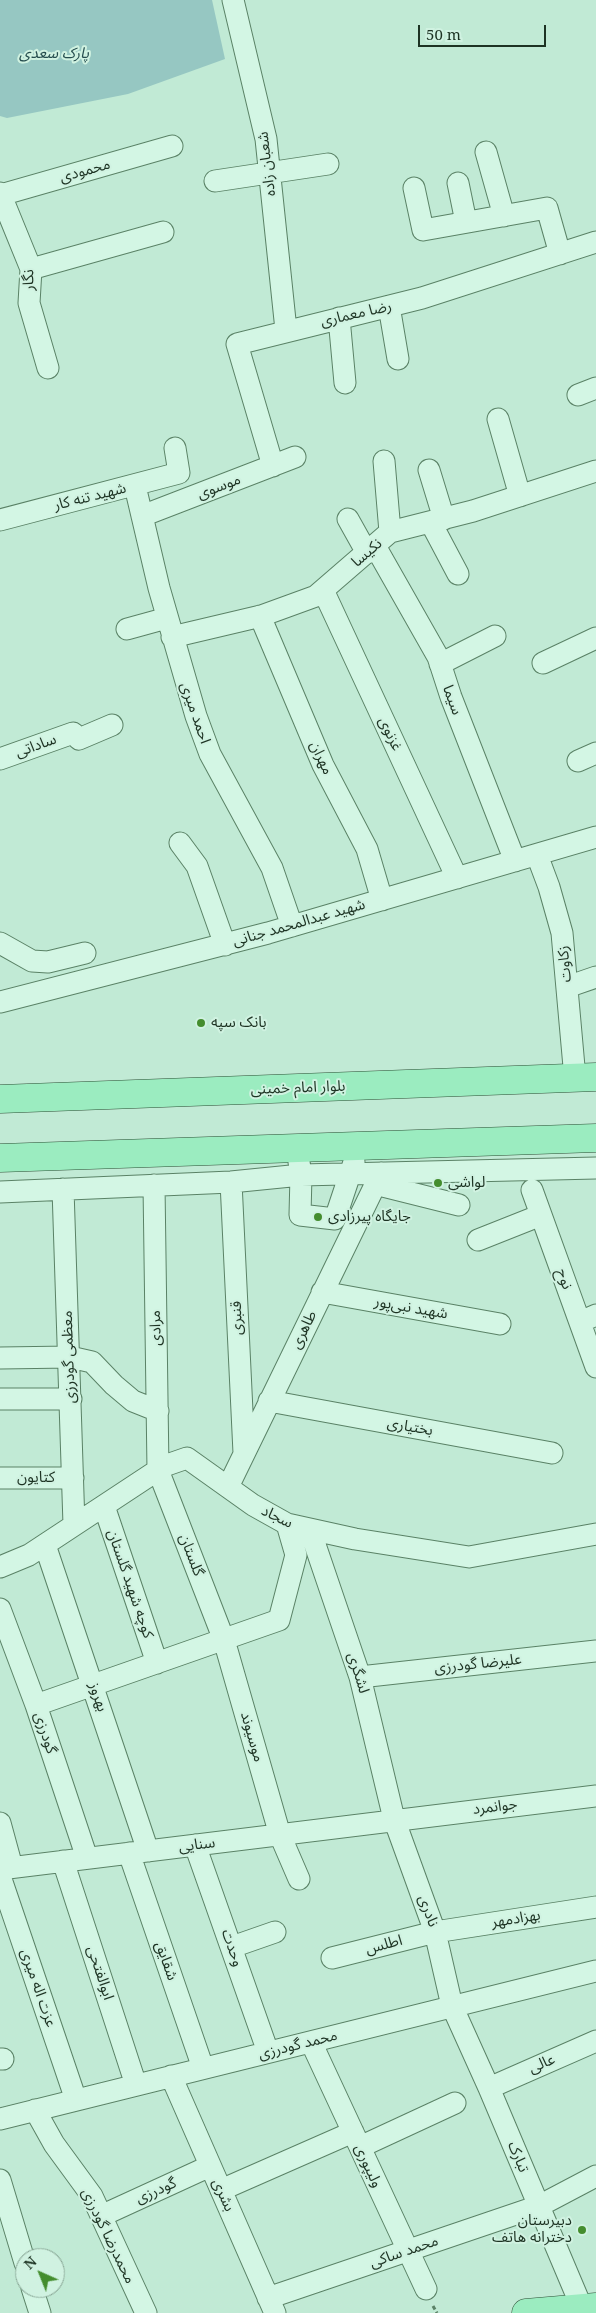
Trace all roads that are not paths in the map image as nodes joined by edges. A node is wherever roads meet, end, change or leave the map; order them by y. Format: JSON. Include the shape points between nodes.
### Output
{"nodes":[{"id":1,"x":233,"y":0,"type":"edge"},
{"id":2,"x":172,"y":146,"type":"dead end"},
{"id":3,"x":486,"y":152,"type":"dead end"},
{"id":4,"x":328,"y":164,"type":"dead end"},
{"id":5,"x":268,"y":172,"type":"junction"},
{"id":6,"x":215,"y":181,"type":"dead end"},
{"id":7,"x":458,"y":183,"type":"dead end"},
{"id":8,"x":414,"y":188,"type":"dead end"},
{"id":9,"x":0,"y":194,"type":"edge"},
{"id":10,"x":504,"y":216,"type":"junction"},
{"id":11,"x":466,"y":222,"type":"junction"},
{"id":12,"x":162,"y":232,"type":"dead end"},
{"id":13,"x":596,"y":242,"type":"edge"},
{"id":14,"x":560,"y":254,"type":"junction"},
{"id":15,"x":31,"y":269,"type":"junction"},
{"id":16,"x":389,"y":306,"type":"junction"},
{"id":17,"x":340,"y":318,"type":"junction"},
{"id":18,"x":286,"y":330,"type":"junction"},
{"id":19,"x":398,"y":359,"type":"dead end"},
{"id":20,"x":48,"y":368,"type":"dead end"},
{"id":21,"x":345,"y":383,"type":"dead end"},
{"id":22,"x":498,"y":419,"type":"dead end"},
{"id":23,"x":175,"y":448,"type":"dead end"},
{"id":24,"x":296,"y":457,"type":"dead end"},
{"id":25,"x":384,"y":461,"type":"dead end"},
{"id":26,"x":273,"y":466,"type":"junction"},
{"id":27,"x":430,"y":470,"type":"dead end"},
{"id":28,"x":596,"y":471,"type":"edge"},
{"id":29,"x":136,"y":486,"type":"junction"},
{"id":30,"x":520,"y":496,"type":"junction"},
{"id":31,"x":142,"y":516,"type":"junction"},
{"id":32,"x":348,"y":519,"type":"dead end"},
{"id":33,"x":0,"y":520,"type":"edge"},
{"id":34,"x":437,"y":521,"type":"junction"},
{"id":35,"x":377,"y":544,"type":"junction"},
{"id":36,"x":458,"y":574,"type":"dead end"},
{"id":37,"x":323,"y":590,"type":"junction"},
{"id":38,"x":260,"y":616,"type":"junction"},
{"id":39,"x":169,"y":628,"type":"junction"},
{"id":40,"x":127,"y":629,"type":"dead end"},
{"id":41,"x":495,"y":636,"type":"dead end"},
{"id":42,"x":596,"y":638,"type":"edge"},
{"id":43,"x":543,"y":662,"type":"dead end"},
{"id":44,"x":440,"y":664,"type":"junction"},
{"id":45,"x":112,"y":726,"type":"dead end"},
{"id":46,"x":0,"y":759,"type":"edge"},
{"id":47,"x":596,"y":838,"type":"edge"},
{"id":48,"x":180,"y":843,"type":"dead end"},
{"id":49,"x":537,"y":854,"type":"junction"},
{"id":50,"x":515,"y":861,"type":"junction"},
{"id":51,"x":456,"y":878,"type":"junction"},
{"id":52,"x":382,"y":900,"type":"junction"},
{"id":53,"x":292,"y":926,"type":"junction"},
{"id":54,"x":0,"y":944,"type":"edge"},
{"id":55,"x":224,"y":944,"type":"junction"},
{"id":56,"x":84,"y":953,"type":"dead end"},
{"id":57,"x":596,"y":977,"type":"edge"},
{"id":58,"x":567,"y":987,"type":"junction"},
{"id":59,"x":0,"y":1002,"type":"edge"},
{"id":60,"x":585,"y":1077,"type":"edge"},
{"id":61,"x":0,"y":1099,"type":"edge"},
{"id":62,"x":588,"y":1139,"type":"edge"},
{"id":63,"x":359,"y":1145,"type":"junction"},
{"id":64,"x":297,"y":1147,"type":"junction"},
{"id":65,"x":0,"y":1158,"type":"edge"},
{"id":66,"x":587,"y":1168,"type":"edge"},
{"id":67,"x":301,"y":1174,"type":"junction"},
{"id":68,"x":350,"y":1174,"type":"junction"},
{"id":69,"x":378,"y":1178,"type":"junction"},
{"id":70,"x":231,"y":1182,"type":"junction"},
{"id":71,"x":154,"y":1186,"type":"junction"},
{"id":72,"x":63,"y":1189,"type":"junction"},
{"id":73,"x":532,"y":1190,"type":"dead end"},
{"id":74,"x":0,"y":1192,"type":"edge"},
{"id":75,"x":458,"y":1204,"type":"dead end"},
{"id":76,"x":541,"y":1215,"type":"junction"},
{"id":77,"x":478,"y":1240,"type":"dead end"},
{"id":78,"x":322,"y":1292,"type":"junction"},
{"id":79,"x":588,"y":1319,"type":"edge"},
{"id":80,"x":500,"y":1324,"type":"dead end"},
{"id":81,"x":70,"y":1357,"type":"junction"},
{"id":82,"x":0,"y":1358,"type":"edge"},
{"id":83,"x":596,"y":1367,"type":"edge"},
{"id":84,"x":0,"y":1399,"type":"edge"},
{"id":85,"x":71,"y":1399,"type":"junction"},
{"id":86,"x":269,"y":1401,"type":"junction"},
{"id":87,"x":158,"y":1411,"type":"junction"},
{"id":88,"x":244,"y":1453,"type":"junction"},
{"id":89,"x":552,"y":1453,"type":"dead end"},
{"id":90,"x":158,"y":1470,"type":"junction"},
{"id":91,"x":0,"y":1478,"type":"edge"},
{"id":92,"x":73,"y":1478,"type":"junction"},
{"id":93,"x":228,"y":1487,"type":"junction"},
{"id":94,"x":104,"y":1506,"type":"junction"},
{"id":95,"x":287,"y":1524,"type":"junction"},
{"id":96,"x":74,"y":1525,"type":"junction"},
{"id":97,"x":310,"y":1530,"type":"junction"},
{"id":98,"x":596,"y":1534,"type":"edge"},
{"id":99,"x":45,"y":1545,"type":"junction"},
{"id":100,"x":0,"y":1567,"type":"edge"},
{"id":101,"x":0,"y":1609,"type":"edge"},
{"id":102,"x":224,"y":1640,"type":"junction"},
{"id":103,"x":596,"y":1651,"type":"edge"},
{"id":104,"x":157,"y":1663,"type":"junction"},
{"id":105,"x":360,"y":1677,"type":"junction"},
{"id":106,"x":94,"y":1685,"type":"junction"},
{"id":107,"x":36,"y":1705,"type":"junction"},
{"id":108,"x":596,"y":1796,"type":"edge"},
{"id":109,"x":394,"y":1819,"type":"junction"},
{"id":110,"x":0,"y":1823,"type":"edge"},
{"id":111,"x":280,"y":1835,"type":"junction"},
{"id":112,"x":195,"y":1845,"type":"junction"},
{"id":113,"x":138,"y":1852,"type":"junction"},
{"id":114,"x":87,"y":1858,"type":"junction"},
{"id":115,"x":64,"y":1861,"type":"junction"},
{"id":116,"x":4,"y":1871,"type":"edge"},
{"id":117,"x":299,"y":1879,"type":"dead end"},
{"id":118,"x":596,"y":1907,"type":"edge"},
{"id":119,"x":275,"y":1932,"type":"dead end"},
{"id":120,"x":435,"y":1932,"type":"junction"},
{"id":121,"x":232,"y":1947,"type":"junction"},
{"id":122,"x":332,"y":1958,"type":"dead end"},
{"id":123,"x":596,"y":1970,"type":"edge"},
{"id":124,"x":452,"y":2006,"type":"junction"},
{"id":125,"x":596,"y":2041,"type":"edge"},
{"id":126,"x":311,"y":2042,"type":"junction"},
{"id":127,"x":268,"y":2052,"type":"junction"},
{"id":128,"x":203,"y":2068,"type":"junction"},
{"id":129,"x":171,"y":2076,"type":"junction"},
{"id":130,"x":136,"y":2085,"type":"junction"},
{"id":131,"x":489,"y":2088,"type":"junction"},
{"id":132,"x":76,"y":2100,"type":"junction"},
{"id":133,"x":456,"y":2103,"type":"dead end"},
{"id":134,"x":35,"y":2110,"type":"junction"},
{"id":135,"x":0,"y":2119,"type":"edge"},
{"id":136,"x":356,"y":2140,"type":"junction"},
{"id":137,"x":210,"y":2166,"type":"junction"},
{"id":138,"x":596,"y":2176,"type":"edge"},
{"id":139,"x":0,"y":2180,"type":"edge"},
{"id":140,"x":221,"y":2190,"type":"junction"},
{"id":141,"x":539,"y":2206,"type":"junction"},
{"id":142,"x":101,"y":2216,"type":"junction"},
{"id":143,"x":20,"y":2248,"type":"edge"},
{"id":144,"x":408,"y":2250,"type":"junction"},
{"id":145,"x":426,"y":2289,"type":"dead end"},
{"id":146,"x":35,"y":2298,"type":"edge"},
{"id":147,"x":272,"y":2306,"type":"edge"},
{"id":148,"x":589,"y":2308,"type":"edge"},
{"id":149,"x":40,"y":2313,"type":"edge"},
{"id":150,"x":146,"y":2313,"type":"edge"},
{"id":151,"x":526,"y":2313,"type":"edge"}],
"edges":[{"from":1,"to":5,"type":"street","name":"شعبان زاده","via":[[266,139]]},
{"from":2,"to":9,"type":"street","name":"محمودی"},
{"from":3,"to":10,"type":"street"},
{"from":4,"to":5,"type":"street"},
{"from":5,"to":6,"type":"street"},
{"from":5,"to":18,"type":"street","name":"شعبان زاده"},
{"from":7,"to":11,"type":"street"},
{"from":8,"to":11,"type":"street","via":[[423,230]]},
{"from":9,"to":15,"type":"street","name":"نگار"},
{"from":10,"to":11,"type":"street"},
{"from":10,"to":14,"type":"street","via":[[547,208]]},
{"from":12,"to":15,"type":"street"},
{"from":13,"to":14,"type":"street","name":"رضا معماری"},
{"from":14,"to":16,"type":"street","name":"رضا معماری"},
{"from":15,"to":20,"type":"street","name":"نگار","via":[[29,303]]},
{"from":16,"to":17,"type":"street","name":"رضا معماری"},
{"from":16,"to":19,"type":"street"},
{"from":17,"to":18,"type":"street","name":"رضا معماری"},
{"from":17,"to":21,"type":"street"},
{"from":18,"to":26,"type":"street","name":"رضا معماری","via":[[237,344]]},
{"from":22,"to":30,"type":"street"},
{"from":23,"to":29,"type":"street","name":"شهید تنه کار","via":[[179,473]]},
{"from":24,"to":26,"type":"street","name":"موسوی"},
{"from":25,"to":35,"type":"street"},
{"from":26,"to":31,"type":"street","name":"موسوی"},
{"from":27,"to":34,"type":"street"},
{"from":28,"to":30,"type":"street","name":"نکیسا"},
{"from":29,"to":31,"type":"street","name":"احمد میری"},
{"from":29,"to":33,"type":"street","name":"شهید تنه کار"},
{"from":30,"to":34,"type":"street","name":"نکیسا"},
{"from":31,"to":39,"type":"street","name":"احمد میری"},
{"from":32,"to":35,"type":"street","name":"سیما"},
{"from":34,"to":35,"type":"street","name":"نکیسا"},
{"from":34,"to":36,"type":"street"},
{"from":35,"to":37,"type":"street","name":"نکیسا"},
{"from":35,"to":44,"type":"street","name":"سیما"},
{"from":37,"to":38,"type":"street","name":"نکیسا","via":[[316,596]]},
{"from":37,"to":51,"type":"street","name":"غزنوی"},
{"from":38,"to":39,"type":"street","name":"نکیسا"},
{"from":38,"to":52,"type":"street","name":"مهران","via":[[323,765],[367,849]]},
{"from":39,"to":40,"type":"street","name":"نکیسا"},
{"from":39,"to":53,"type":"street","name":"احمد میری","via":[[210,754],[272,868]]},
{"from":41,"to":44,"type":"street"},
{"from":42,"to":43,"type":"street"},
{"from":44,"to":50,"type":"street","name":"سیما"},
{"from":45,"to":46,"type":"street","name":"ساداتی","via":[[79,739],[73,733]]},
{"from":47,"to":49,"type":"street","name":"شهید عبدالمحمد جنانی"},
{"from":48,"to":55,"type":"street","via":[[197,866]]},
{"from":49,"to":50,"type":"street","name":"شهید عبدالمحمد جنانی"},
{"from":49,"to":58,"type":"street","name":"زکاوت","via":[[562,933]]},
{"from":50,"to":51,"type":"street","name":"شهید عبدالمحمد جنانی"},
{"from":51,"to":52,"type":"street","name":"شهید عبدالمحمد جنانی"},
{"from":52,"to":53,"type":"street","name":"شهید عبدالمحمد جنانی"},
{"from":53,"to":55,"type":"street","name":"شهید عبدالمحمد جنانی"},
{"from":54,"to":56,"type":"street","via":[[32,962],[48,962]]},
{"from":55,"to":59,"type":"street","name":"شهید عبدالمحمد جنانی"},
{"from":57,"to":58,"type":"street"},
{"from":58,"to":60,"type":"street","name":"زکاوت"},
{"from":60,"to":61,"type":"main road","name":"بلوار امام خمینی"},
{"from":62,"to":63,"type":"main road"},
{"from":62,"to":66,"type":"street"},
{"from":63,"to":64,"type":"main road"},
{"from":63,"to":68,"type":"street"},
{"from":64,"to":65,"type":"main road"},
{"from":64,"to":67,"type":"street"},
{"from":66,"to":69,"type":"street"},
{"from":67,"to":68,"type":"street"},
{"from":67,"to":68,"type":"street","via":[[300,1215],[335,1219]]},
{"from":67,"to":70,"type":"street"},
{"from":68,"to":69,"type":"street"},
{"from":69,"to":75,"type":"street"},
{"from":69,"to":78,"type":"street","name":"طاهری"},
{"from":70,"to":71,"type":"street"},
{"from":70,"to":88,"type":"street","name":"قنبری"},
{"from":71,"to":72,"type":"street"},
{"from":71,"to":87,"type":"street","name":"مرادی"},
{"from":72,"to":74,"type":"street"},
{"from":72,"to":81,"type":"street","name":"معظمی گودرزی"},
{"from":73,"to":76,"type":"street","name":"نوح"},
{"from":76,"to":77,"type":"street"},
{"from":76,"to":79,"type":"street","name":"نوح"},
{"from":78,"to":80,"type":"street","name":"شهید نبی‌پور"},
{"from":78,"to":86,"type":"street","name":"طاهری"},
{"from":79,"to":83,"type":"street","name":"نوح"},
{"from":81,"to":82,"type":"street"},
{"from":81,"to":85,"type":"street","name":"معظمی گودرزی"},
{"from":81,"to":87,"type":"street","via":[[92,1362],[134,1401]]},
{"from":84,"to":85,"type":"street"},
{"from":85,"to":92,"type":"street","name":"معظمی گودرزی"},
{"from":86,"to":88,"type":"street","name":"طاهری"},
{"from":86,"to":89,"type":"street","name":"بختیاری"},
{"from":87,"to":90,"type":"street","name":"مرادی"},
{"from":88,"to":93,"type":"street","name":"طاهری"},
{"from":90,"to":93,"type":"street","name":"سجاد","via":[[187,1458]]},
{"from":90,"to":94,"type":"street","name":"سجاد"},
{"from":90,"to":102,"type":"street","name":"گلستان"},
{"from":91,"to":92,"type":"street","name":"کتایون"},
{"from":92,"to":96,"type":"street","name":"معظمی گودرزی"},
{"from":93,"to":95,"type":"street","name":"سجاد"},
{"from":94,"to":96,"type":"street","name":"سجاد"},
{"from":94,"to":104,"type":"street","name":"کوچه شهید گلستان"},
{"from":95,"to":97,"type":"street","name":"سجاد"},
{"from":95,"to":102,"type":"street","via":[[296,1555],[279,1620]]},
{"from":96,"to":99,"type":"street","name":"سجاد"},
{"from":97,"to":98,"type":"street","name":"سجاد","via":[[469,1557]]},
{"from":97,"to":105,"type":"street","name":"لشگری"},
{"from":99,"to":100,"type":"street","name":"سجاد"},
{"from":99,"to":106,"type":"street","name":"بهروز"},
{"from":101,"to":107,"type":"street","name":"گودرزی"},
{"from":102,"to":104,"type":"street"},
{"from":102,"to":111,"type":"street","name":"موسیوند"},
{"from":103,"to":105,"type":"street","name":"علیرضا گودرزی"},
{"from":104,"to":106,"type":"street"},
{"from":105,"to":109,"type":"street","name":"لشگری"},
{"from":106,"to":107,"type":"street"},
{"from":106,"to":113,"type":"street","name":"بهروز"},
{"from":107,"to":114,"type":"street","name":"گودرزی"},
{"from":108,"to":109,"type":"street","name":"جوانمرد"},
{"from":109,"to":111,"type":"street","name":"سنایی"},
{"from":109,"to":120,"type":"street","name":"نادری"},
{"from":110,"to":116,"type":"street","name":"عزت اله میری"},
{"from":111,"to":112,"type":"street","name":"سنایی"},
{"from":111,"to":117,"type":"street","name":"موسیوند"},
{"from":112,"to":113,"type":"street","name":"سنایی"},
{"from":112,"to":121,"type":"street","name":"وحدت"},
{"from":113,"to":114,"type":"street","name":"سنایی"},
{"from":113,"to":128,"type":"street","name":"شقایق"},
{"from":114,"to":115,"type":"street","name":"سنایی"},
{"from":115,"to":116,"type":"street","name":"سنایی"},
{"from":115,"to":130,"type":"street","name":"ابوالفتحی"},
{"from":116,"to":132,"type":"street","name":"عزت اله میری"},
{"from":118,"to":120,"type":"street","name":"بهزادمهر"},
{"from":119,"to":121,"type":"street"},
{"from":120,"to":122,"type":"street","name":"اطلس"},
{"from":120,"to":124,"type":"street","name":"نادری"},
{"from":121,"to":127,"type":"street","name":"وحدت"},
{"from":123,"to":124,"type":"street","name":"محمد گودرزی"},
{"from":124,"to":126,"type":"street","name":"محمد گودرزی"},
{"from":124,"to":131,"type":"street","name":"تبارک"},
{"from":125,"to":131,"type":"street","name":"عالی"},
{"from":126,"to":127,"type":"street","name":"محمد گودرزی"},
{"from":126,"to":136,"type":"street","name":"ولیپوری"},
{"from":127,"to":128,"type":"street","name":"محمد گودرزی"},
{"from":128,"to":129,"type":"street","name":"محمد گودرزی"},
{"from":129,"to":130,"type":"street","name":"محمد گودرزی"},
{"from":129,"to":137,"type":"street","name":"بشری"},
{"from":130,"to":132,"type":"street","name":"محمد گودرزی"},
{"from":131,"to":141,"type":"street","name":"تبارک"},
{"from":132,"to":134,"type":"street","name":"محمد گودرزی"},
{"from":133,"to":136,"type":"street"},
{"from":134,"to":135,"type":"street","name":"محمد گودرزی"},
{"from":134,"to":142,"type":"street","name":"محمدرضا گودرزی","via":[[54,2144],[92,2196]]},
{"from":136,"to":140,"type":"street"},
{"from":136,"to":144,"type":"street","name":"ولیپوری"},
{"from":137,"to":140,"type":"street","name":"بشری"},
{"from":137,"to":142,"type":"street","name":"گودرزی"},
{"from":138,"to":141,"type":"street","name":"محمد ساکی"},
{"from":139,"to":143,"type":"street"},
{"from":140,"to":147,"type":"street","name":"بشری"},
{"from":141,"to":144,"type":"street","name":"محمد ساکی"},
{"from":141,"to":148,"type":"street","name":"تبارک"},
{"from":142,"to":150,"type":"street","name":"محمدرضا گودرزی"},
{"from":144,"to":145,"type":"street","name":"ولیپوری"},
{"from":144,"to":147,"type":"street","name":"محمد ساکی"},
{"from":146,"to":149,"type":"street"},
{"from":148,"to":151,"type":"main road"}]}
